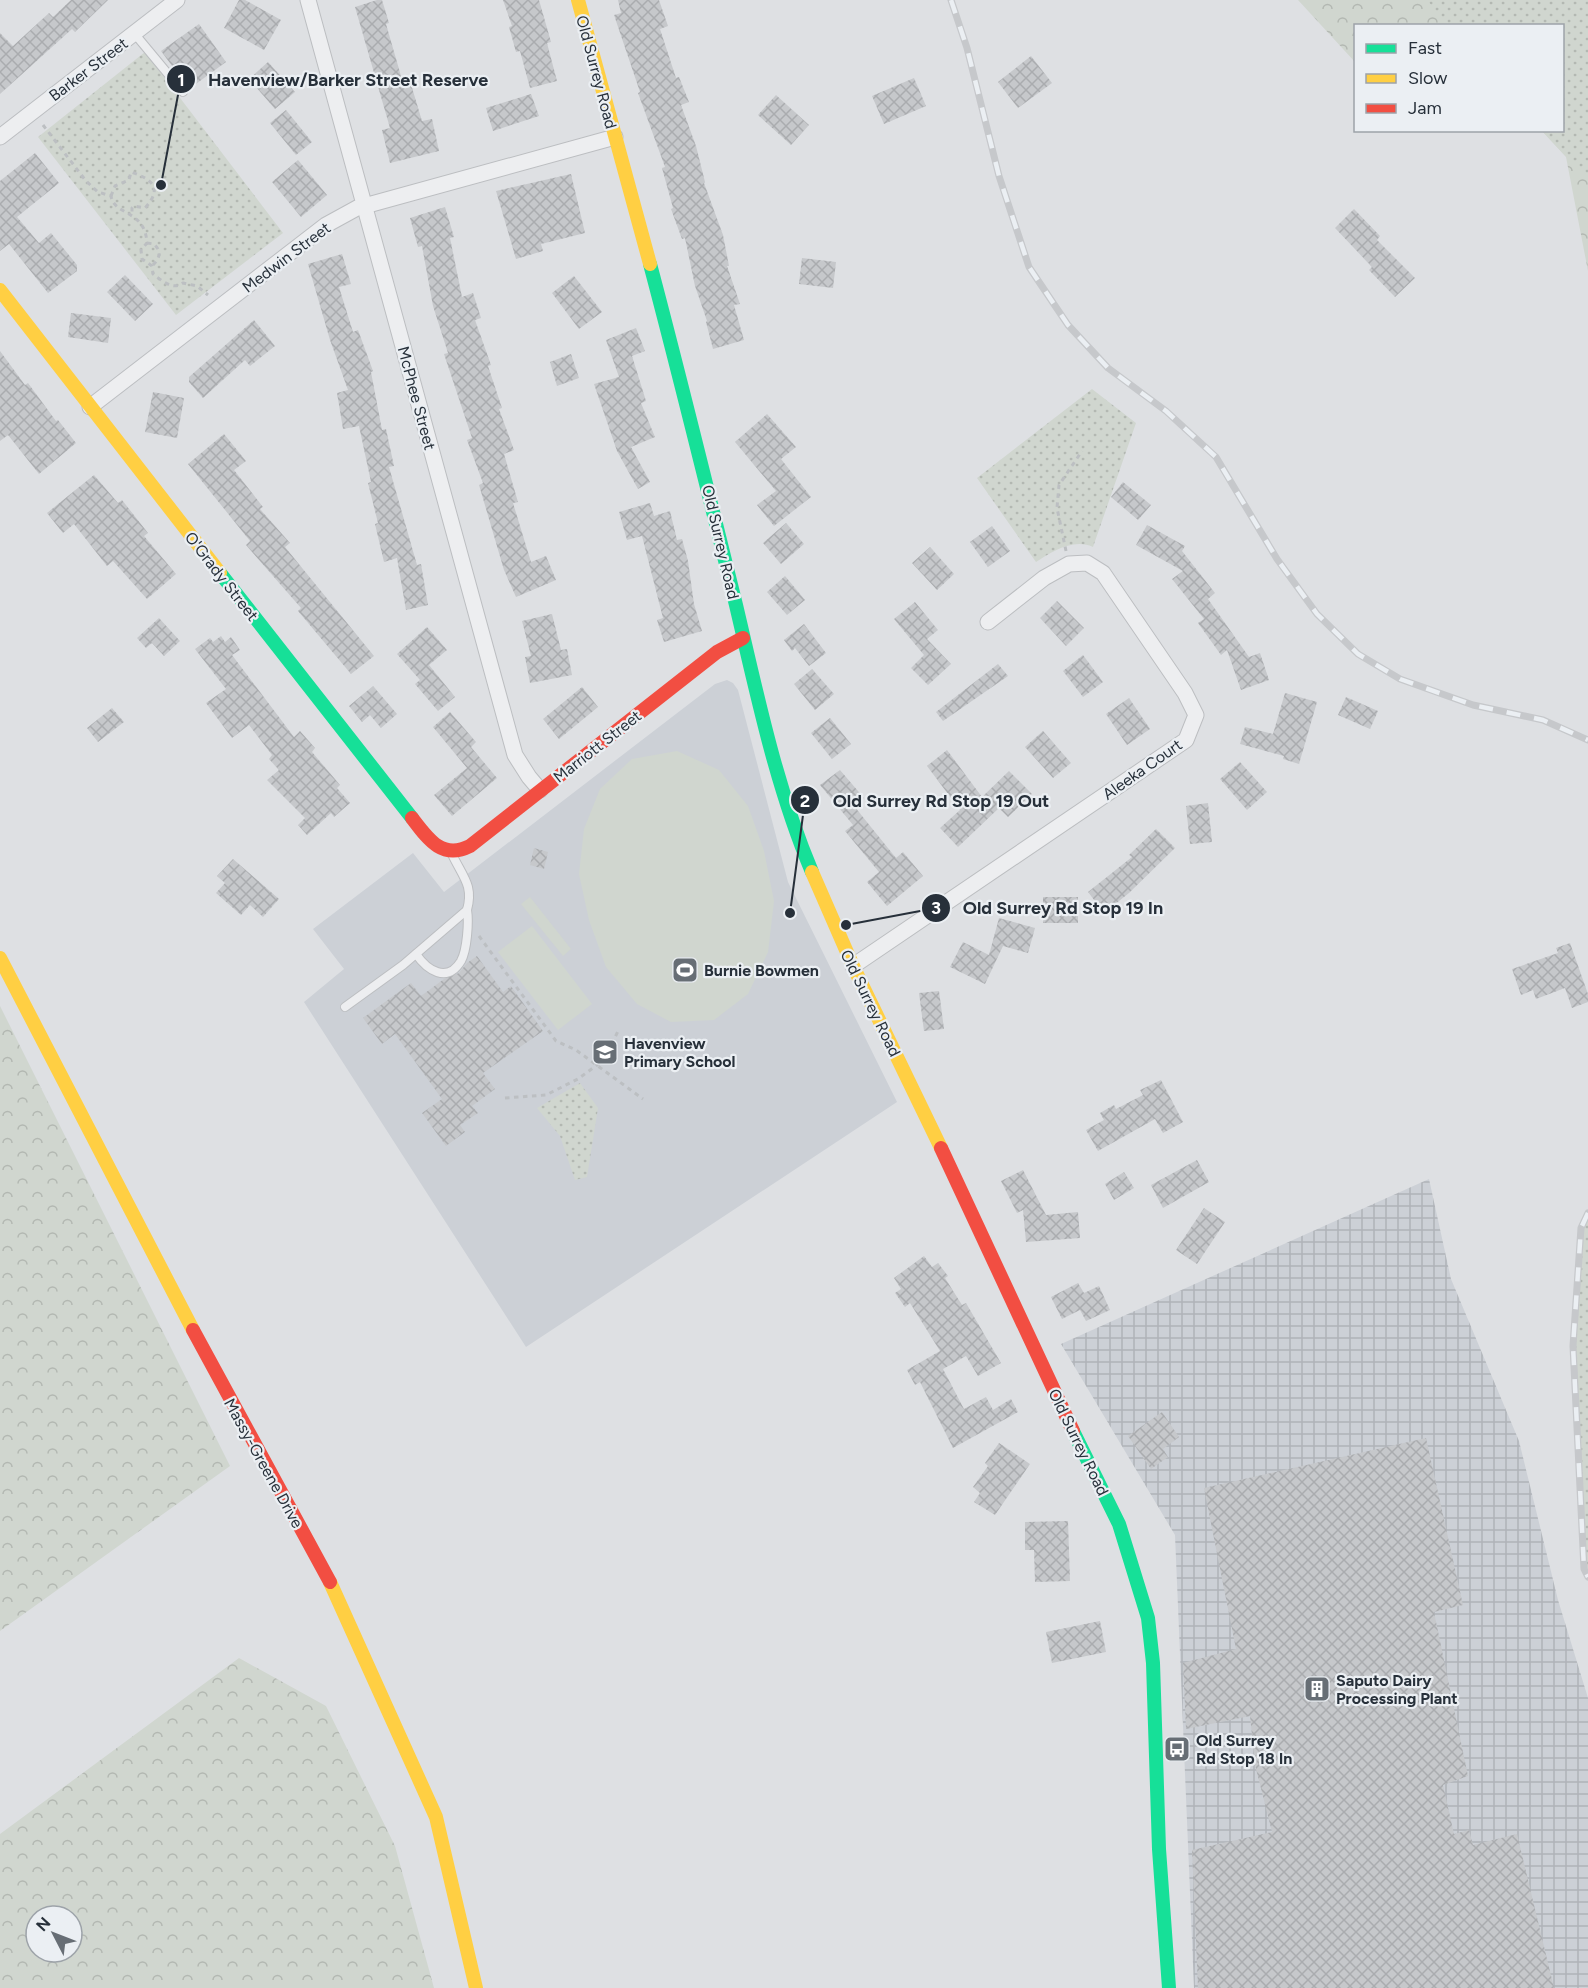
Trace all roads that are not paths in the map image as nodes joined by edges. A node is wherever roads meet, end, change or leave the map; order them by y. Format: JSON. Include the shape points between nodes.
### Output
{"nodes":[{"id":1,"x":177,"y":0,"type":"edge"},
{"id":2,"x":309,"y":0,"type":"edge"},
{"id":3,"x":578,"y":0,"type":"edge"},
{"id":4,"x":134,"y":33,"type":"junction"},
{"id":5,"x":183,"y":92,"type":"dead end"},
{"id":6,"x":0,"y":137,"type":"edge"},
{"id":7,"x":615,"y":137,"type":"junction"},
{"id":8,"x":364,"y":205,"type":"junction"},
{"id":9,"x":0,"y":290,"type":"edge"},
{"id":10,"x":90,"y":407,"type":"junction"},
{"id":11,"x":988,"y":622,"type":"dead end"},
{"id":12,"x":743,"y":638,"type":"junction"},
{"id":13,"x":540,"y":790,"type":"junction"},
{"id":14,"x":452,"y":853,"type":"junction"},
{"id":15,"x":467,"y":910,"type":"junction"},
{"id":16,"x":416,"y":954,"type":"junction"},
{"id":17,"x":0,"y":958,"type":"edge"},
{"id":18,"x":853,"y":966,"type":"junction"},
{"id":19,"x":345,"y":1007,"type":"dead end"},
{"id":20,"x":476,"y":1988,"type":"edge"},
{"id":21,"x":1169,"y":1988,"type":"edge"}],
"edges":[{"from":1,"to":4,"type":"street","name":"Barker Street"},
{"from":2,"to":8,"type":"street","name":"McPhee Street"},
{"from":3,"to":7,"type":"street","name":"Old Surrey Road"},
{"from":4,"to":5,"type":"lane"},
{"from":4,"to":6,"type":"street","name":"Barker Street"},
{"from":7,"to":8,"type":"street","name":"Medwin Street"},
{"from":7,"to":12,"type":"street","name":"Old Surrey Road","via":[[688,405]]},
{"from":8,"to":10,"type":"street","name":"Medwin Street","via":[[326,225]]},
{"from":8,"to":13,"type":"street","name":"McPhee Street","via":[[515,755]]},
{"from":9,"to":10,"type":"street","name":"O'Grady Street"},
{"from":10,"to":14,"type":"street","name":"O'Grady Street","via":[[419,828],[439,848]]},
{"from":11,"to":18,"type":"street","name":"Aleeka Court","via":[[1044,578],[1070,564],[1087,562],[1103,573],[1196,715],[1186,740]]},
{"from":12,"to":13,"type":"street","name":"Marriott Street","via":[[717,652]]},
{"from":12,"to":18,"type":"street","name":"Old Surrey Road","via":[[784,793],[809,864]]},
{"from":13,"to":14,"type":"street","name":"Marriott Street","via":[[470,846]]},
{"from":14,"to":15,"type":"lane","via":[[469,886]]},
{"from":15,"to":16,"type":"lane"},
{"from":15,"to":16,"type":"lane","via":[[469,922],[462,960],[453,970],[432,971]]},
{"from":16,"to":19,"type":"lane"},
{"from":17,"to":20,"type":"street","name":"Massy-Greene Drive","via":[[222,1386],[337,1594],[436,1817]]},
{"from":18,"to":21,"type":"street","name":"Old Surrey Road","via":[[1119,1524],[1138,1582],[1148,1618],[1153,1663],[1159,1849]]}]}
